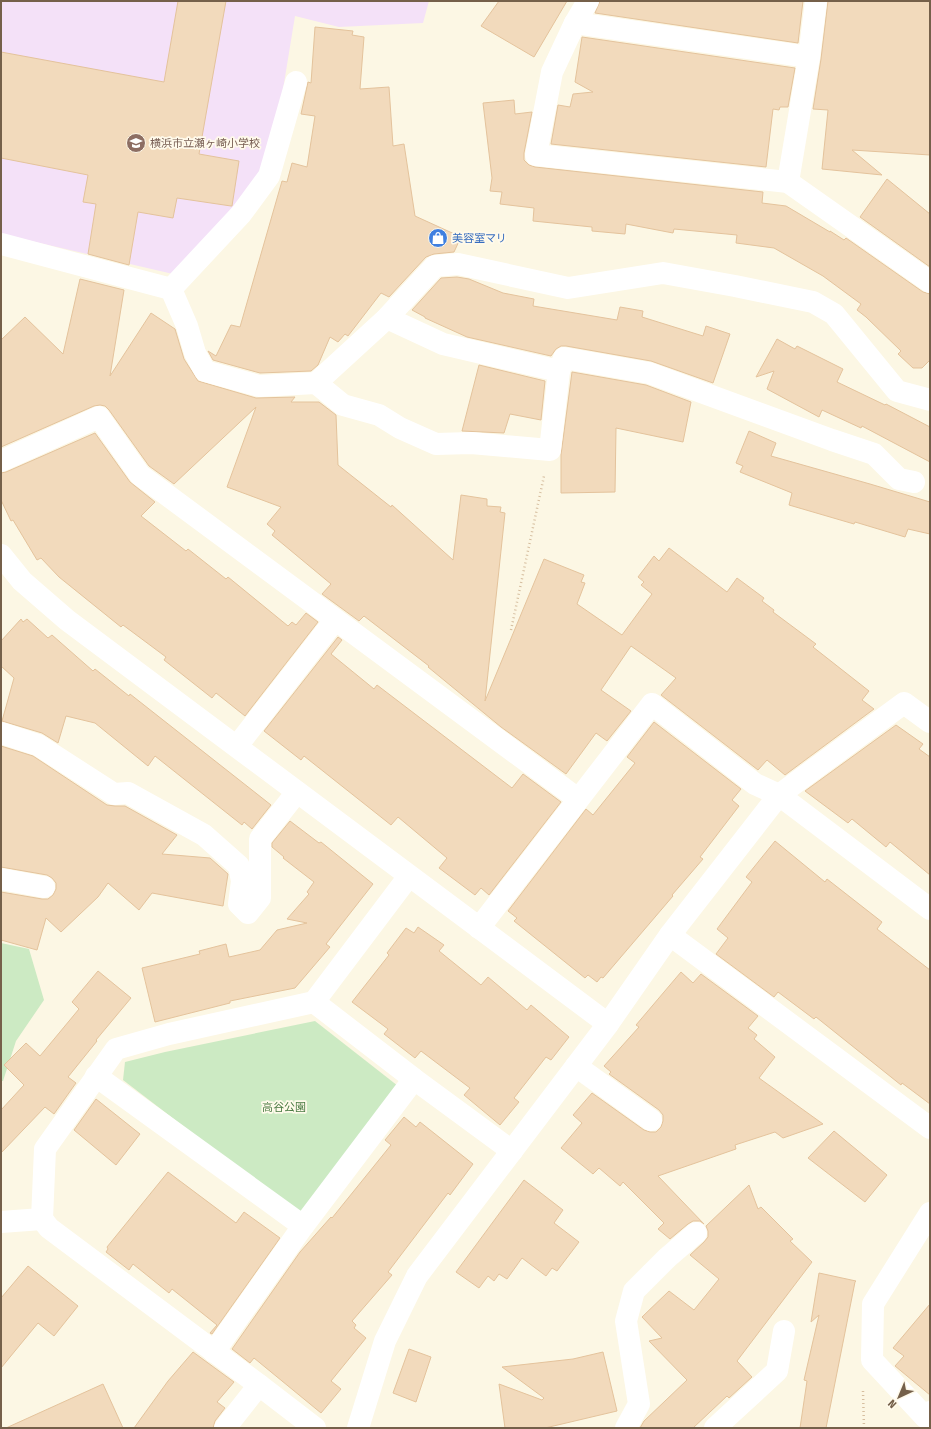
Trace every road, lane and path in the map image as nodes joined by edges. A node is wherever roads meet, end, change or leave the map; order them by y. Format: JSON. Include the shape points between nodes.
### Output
{"nodes":[{"id":1,"x":588,"y":1,"type":"edge"},
{"id":2,"x":816,"y":1,"type":"edge"},
{"id":3,"x":575,"y":23,"type":"junction"},
{"id":4,"x":809,"y":57,"type":"junction"},
{"id":5,"x":296,"y":82,"type":"dead end"},
{"id":6,"x":788,"y":182,"type":"junction"},
{"id":7,"x":1,"y":244,"type":"edge"},
{"id":8,"x":930,"y":282,"type":"edge"},
{"id":9,"x":171,"y":289,"type":"junction"},
{"id":10,"x":387,"y":318,"type":"junction"},
{"id":11,"x":559,"y":371,"type":"junction"},
{"id":12,"x":316,"y":383,"type":"junction"},
{"id":13,"x":930,"y":400,"type":"edge"},
{"id":14,"x":550,"y":450,"type":"junction"},
{"id":15,"x":1,"y":461,"type":"edge"},
{"id":16,"x":914,"y":482,"type":"dead end"},
{"id":17,"x":1,"y":554,"type":"edge"},
{"id":18,"x":335,"y":620,"type":"junction"},
{"id":19,"x":511,"y":630,"type":"dead end"},
{"id":20,"x":930,"y":722,"type":"edge"},
{"id":21,"x":1,"y":733,"type":"edge"},
{"id":22,"x":237,"y":746,"type":"junction"},
{"id":23,"x":297,"y":792,"type":"junction"},
{"id":24,"x":778,"y":795,"type":"junction"},
{"id":25,"x":578,"y":800,"type":"junction"},
{"id":26,"x":409,"y":876,"type":"junction"},
{"id":27,"x":1,"y":879,"type":"edge"},
{"id":28,"x":44,"y":887,"type":"dead end"},
{"id":29,"x":930,"y":909,"type":"edge"},
{"id":30,"x":479,"y":928,"type":"junction"},
{"id":31,"x":670,"y":935,"type":"junction"},
{"id":32,"x":314,"y":1002,"type":"junction"},
{"id":33,"x":608,"y":1024,"type":"junction"},
{"id":34,"x":576,"y":1066,"type":"junction"},
{"id":35,"x":96,"y":1076,"type":"junction"},
{"id":36,"x":414,"y":1079,"type":"junction"},
{"id":37,"x":651,"y":1120,"type":"dead end"},
{"id":38,"x":930,"y":1128,"type":"edge"},
{"id":39,"x":512,"y":1151,"type":"junction"},
{"id":40,"x":930,"y":1213,"type":"edge"},
{"id":41,"x":42,"y":1219,"type":"junction"},
{"id":42,"x":1,"y":1222,"type":"edge"},
{"id":43,"x":303,"y":1226,"type":"junction"},
{"id":44,"x":696,"y":1233,"type":"dead end"},
{"id":45,"x":784,"y":1330,"type":"dead end"},
{"id":46,"x":214,"y":1352,"type":"junction"},
{"id":47,"x":259,"y":1385,"type":"junction"},
{"id":48,"x":930,"y":1412,"type":"edge"},
{"id":49,"x":225,"y":1428,"type":"edge"},
{"id":50,"x":315,"y":1428,"type":"edge"},
{"id":51,"x":358,"y":1428,"type":"edge"},
{"id":52,"x":626,"y":1428,"type":"edge"},
{"id":53,"x":714,"y":1428,"type":"edge"}],
"edges":[{"from":1,"to":3,"type":"street"},
{"from":2,"to":4,"type":"street"},
{"from":3,"to":4,"type":"street"},
{"from":3,"to":6,"type":"street","via":[[552,72],[536,155]]},
{"from":4,"to":6,"type":"street"},
{"from":5,"to":9,"type":"street","via":[[269,176],[241,214]]},
{"from":6,"to":8,"type":"street"},
{"from":7,"to":9,"type":"street"},
{"from":9,"to":12,"type":"street","via":[[205,371],[259,386]]},
{"from":10,"to":11,"type":"street","via":[[443,344]]},
{"from":10,"to":12,"type":"street"},
{"from":10,"to":13,"type":"street","via":[[435,266],[458,264],[568,288],[663,273],[812,302],[834,314],[897,391]]},
{"from":11,"to":14,"type":"street"},
{"from":11,"to":16,"type":"street","via":[[564,358],[649,373],[874,454],[900,479]]},
{"from":12,"to":14,"type":"street","via":[[343,405],[378,415],[436,444],[471,443]]},
{"from":14,"to":19,"type":"path"},
{"from":15,"to":18,"type":"street","via":[[99,417],[140,475]]},
{"from":17,"to":22,"type":"street","via":[[22,581],[68,620]]},
{"from":18,"to":22,"type":"street"},
{"from":18,"to":25,"type":"street"},
{"from":20,"to":24,"type":"street","via":[[904,703]]},
{"from":21,"to":23,"type":"street","via":[[38,745],[114,794],[128,793],[204,835],[239,866],[242,880],[239,904],[248,913],[260,898],[260,839]]},
{"from":22,"to":23,"type":"street"},
{"from":23,"to":26,"type":"street"},
{"from":24,"to":25,"type":"street","via":[[755,784],[652,704]]},
{"from":24,"to":29,"type":"street"},
{"from":24,"to":31,"type":"street"},
{"from":25,"to":30,"type":"street"},
{"from":26,"to":30,"type":"street"},
{"from":26,"to":32,"type":"street"},
{"from":27,"to":28,"type":"street"},
{"from":30,"to":33,"type":"street"},
{"from":31,"to":33,"type":"street"},
{"from":31,"to":38,"type":"street"},
{"from":32,"to":35,"type":"street","via":[[169,1034],[116,1049]]},
{"from":32,"to":36,"type":"street"},
{"from":33,"to":34,"type":"street"},
{"from":34,"to":37,"type":"street"},
{"from":34,"to":39,"type":"street"},
{"from":35,"to":41,"type":"street","via":[[44,1149]]},
{"from":35,"to":43,"type":"street"},
{"from":36,"to":39,"type":"street"},
{"from":36,"to":43,"type":"street"},
{"from":39,"to":51,"type":"street","via":[[417,1276],[384,1341]]},
{"from":40,"to":48,"type":"street","via":[[873,1304],[872,1360],[925,1417]]},
{"from":41,"to":42,"type":"street"},
{"from":41,"to":46,"type":"street","via":[[48,1228]]},
{"from":43,"to":46,"type":"street"},
{"from":44,"to":52,"type":"street","via":[[634,1291],[626,1320],[640,1404]]},
{"from":45,"to":53,"type":"street","via":[[777,1371]]},
{"from":46,"to":47,"type":"street"},
{"from":47,"to":49,"type":"street"},
{"from":47,"to":50,"type":"street"}]}
